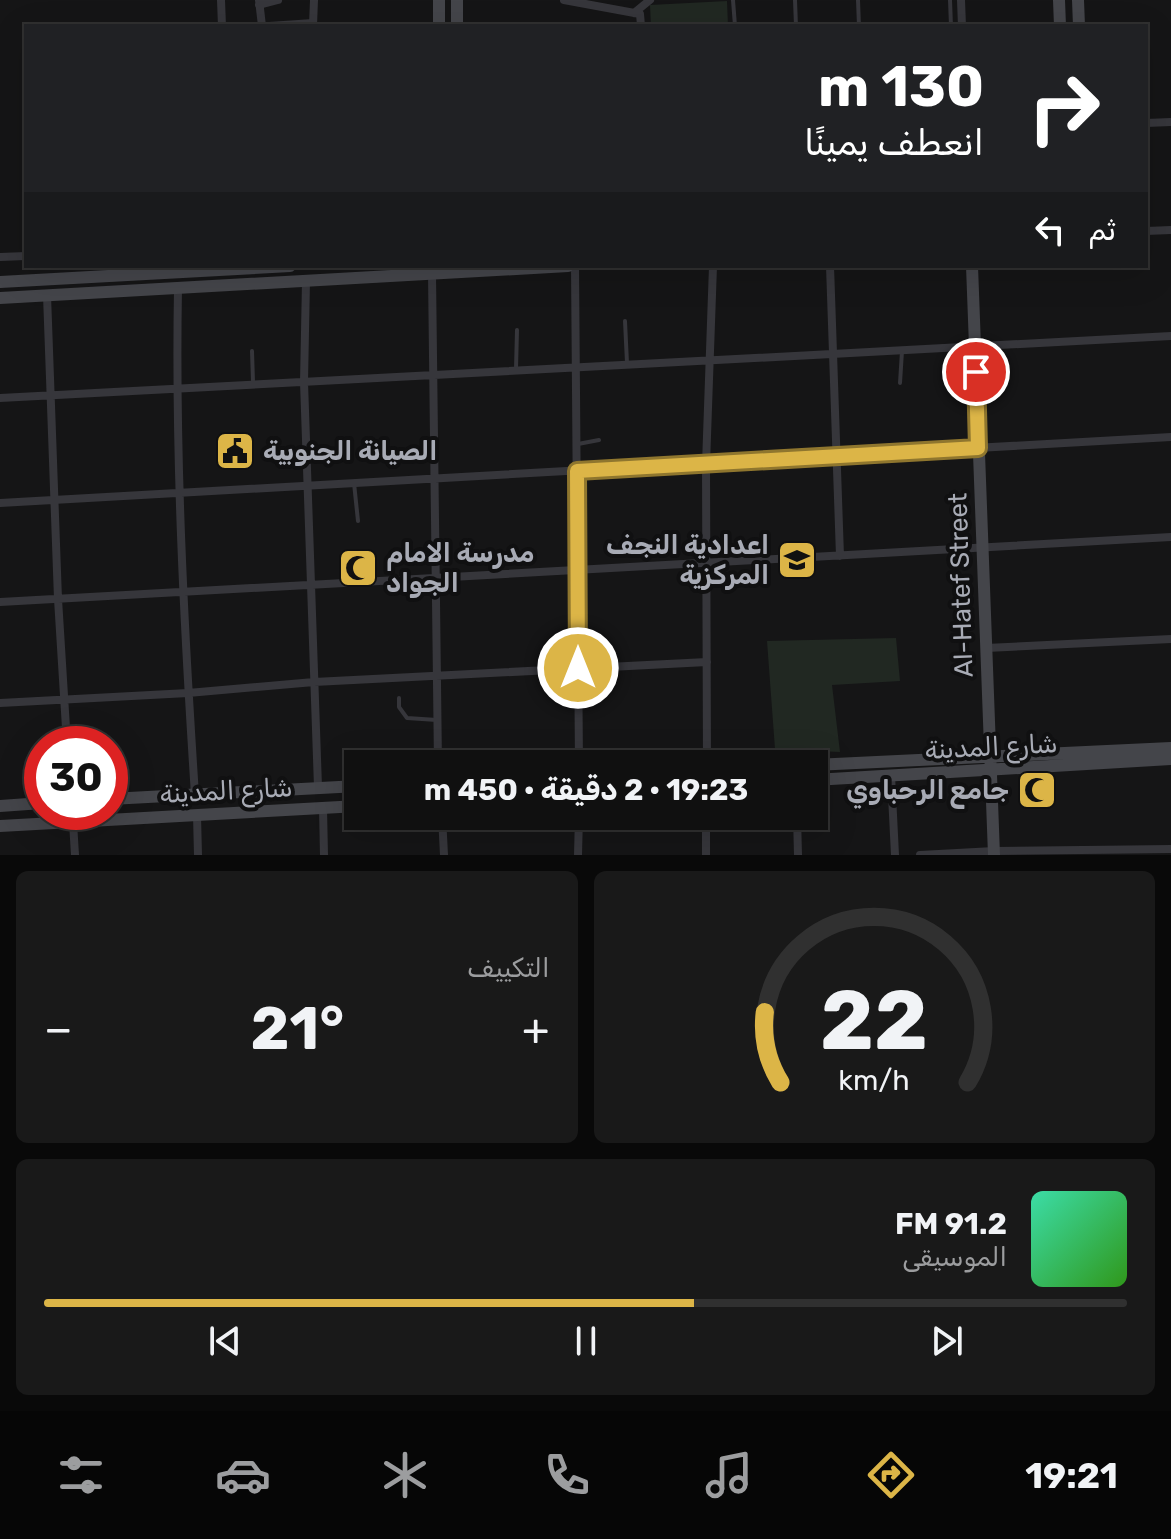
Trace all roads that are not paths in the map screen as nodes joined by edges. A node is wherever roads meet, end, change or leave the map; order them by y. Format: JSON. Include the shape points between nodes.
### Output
{"nodes":[{"id":1,"x":221,"y":0,"type":"edge"},
{"id":2,"x":278,"y":0,"type":"edge"},
{"id":3,"x":314,"y":0,"type":"edge"},
{"id":4,"x":439,"y":0,"type":"edge"},
{"id":5,"x":457,"y":0,"type":"edge"},
{"id":6,"x":564,"y":0,"type":"edge"},
{"id":7,"x":650,"y":0,"type":"edge"},
{"id":8,"x":733,"y":0,"type":"edge"},
{"id":9,"x":795,"y":0,"type":"edge"},
{"id":10,"x":858,"y":0,"type":"edge"},
{"id":11,"x":950,"y":0,"type":"edge"},
{"id":12,"x":961,"y":0,"type":"edge"},
{"id":13,"x":1059,"y":0,"type":"edge"},
{"id":14,"x":1078,"y":0,"type":"edge"},
{"id":15,"x":259,"y":2,"type":"edge"},
{"id":16,"x":634,"y":13,"type":"junction"},
{"id":17,"x":222,"y":24,"type":"edge"},
{"id":18,"x":262,"y":24,"type":"edge"},
{"id":19,"x":313,"y":24,"type":"edge"},
{"id":20,"x":439,"y":24,"type":"edge"},
{"id":21,"x":457,"y":24,"type":"edge"},
{"id":22,"x":641,"y":24,"type":"edge"},
{"id":23,"x":735,"y":24,"type":"edge"},
{"id":24,"x":796,"y":24,"type":"edge"},
{"id":25,"x":859,"y":24,"type":"edge"},
{"id":26,"x":951,"y":24,"type":"edge"},
{"id":27,"x":962,"y":24,"type":"edge"},
{"id":28,"x":1060,"y":24,"type":"edge"},
{"id":29,"x":1079,"y":24,"type":"edge"},
{"id":30,"x":1171,"y":122,"type":"edge"},
{"id":31,"x":1148,"y":123,"type":"edge"},
{"id":32,"x":1171,"y":230,"type":"edge"},
{"id":33,"x":1148,"y":231,"type":"edge"},
{"id":34,"x":24,"y":256,"type":"edge"},
{"id":35,"x":0,"y":257,"type":"edge"},
{"id":36,"x":232,"y":268,"type":"edge"},
{"id":37,"x":516,"y":268,"type":"edge"},
{"id":38,"x":575,"y":268,"type":"edge"},
{"id":39,"x":713,"y":268,"type":"edge"},
{"id":40,"x":830,"y":268,"type":"edge"},
{"id":41,"x":972,"y":268,"type":"edge"},
{"id":42,"x":457,"y":269,"type":"edge"},
{"id":43,"x":439,"y":271,"type":"edge"},
{"id":44,"x":306,"y":281,"type":"junction"},
{"id":45,"x":0,"y":282,"type":"edge"},
{"id":46,"x":178,"y":288,"type":"junction"},
{"id":47,"x":47,"y":295,"type":"junction"},
{"id":48,"x":0,"y":298,"type":"edge"},
{"id":49,"x":625,"y":321,"type":"dead end"},
{"id":50,"x":517,"y":330,"type":"dead end"},
{"id":51,"x":1171,"y":336,"type":"edge"},
{"id":52,"x":975,"y":347,"type":"junction"},
{"id":53,"x":252,"y":351,"type":"dead end"},
{"id":54,"x":902,"y":351,"type":"junction"},
{"id":55,"x":832,"y":354,"type":"junction"},
{"id":56,"x":708,"y":361,"type":"junction"},
{"id":57,"x":627,"y":365,"type":"junction"},
{"id":58,"x":577,"y":368,"type":"junction"},
{"id":59,"x":516,"y":371,"type":"junction"},
{"id":60,"x":434,"y":375,"type":"junction"},
{"id":61,"x":304,"y":382,"type":"junction"},
{"id":62,"x":900,"y":383,"type":"dead end"},
{"id":63,"x":253,"y":385,"type":"junction"},
{"id":64,"x":176,"y":389,"type":"junction"},
{"id":65,"x":51,"y":396,"type":"junction"},
{"id":66,"x":0,"y":398,"type":"edge"},
{"id":67,"x":1171,"y":437,"type":"edge"},
{"id":68,"x":599,"y":440,"type":"dead end"},
{"id":69,"x":578,"y":444,"type":"junction"},
{"id":70,"x":978,"y":448,"type":"junction"},
{"id":71,"x":836,"y":456,"type":"junction"},
{"id":72,"x":706,"y":464,"type":"junction"},
{"id":73,"x":577,"y":471,"type":"junction"},
{"id":74,"x":435,"y":479,"type":"junction"},
{"id":75,"x":354,"y":483,"type":"junction"},
{"id":76,"x":308,"y":486,"type":"junction"},
{"id":77,"x":180,"y":493,"type":"junction"},
{"id":78,"x":56,"y":500,"type":"junction"},
{"id":79,"x":0,"y":503,"type":"edge"},
{"id":80,"x":358,"y":521,"type":"dead end"},
{"id":81,"x":1171,"y":537,"type":"edge"},
{"id":82,"x":982,"y":548,"type":"junction"},
{"id":83,"x":840,"y":556,"type":"junction"},
{"id":84,"x":707,"y":563,"type":"junction"},
{"id":85,"x":578,"y":570,"type":"junction"},
{"id":86,"x":436,"y":578,"type":"junction"},
{"id":87,"x":311,"y":585,"type":"junction"},
{"id":88,"x":184,"y":592,"type":"junction"},
{"id":89,"x":58,"y":599,"type":"junction"},
{"id":90,"x":0,"y":602,"type":"edge"},
{"id":91,"x":1171,"y":639,"type":"edge"},
{"id":92,"x":986,"y":648,"type":"junction"},
{"id":93,"x":707,"y":662,"type":"junction"},
{"id":94,"x":578,"y":668,"type":"junction"},
{"id":95,"x":438,"y":677,"type":"junction"},
{"id":96,"x":314,"y":682,"type":"junction"},
{"id":97,"x":188,"y":693,"type":"junction"},
{"id":98,"x":399,"y":698,"type":"dead end"},
{"id":99,"x":63,"y":699,"type":"junction"},
{"id":100,"x":0,"y":703,"type":"edge"},
{"id":101,"x":437,"y":720,"type":"junction"},
{"id":102,"x":65,"y":726,"type":"edge"},
{"id":103,"x":1171,"y":748,"type":"edge"},
{"id":104,"x":438,"y":750,"type":"edge"},
{"id":105,"x":579,"y":750,"type":"edge"},
{"id":106,"x":707,"y":750,"type":"edge"},
{"id":107,"x":1171,"y":759,"type":"edge"},
{"id":108,"x":990,"y":763,"type":"junction"},
{"id":109,"x":828,"y":765,"type":"edge"},
{"id":110,"x":891,"y":775,"type":"junction"},
{"id":111,"x":828,"y":779,"type":"edge"},
{"id":112,"x":344,"y":786,"type":"edge"},
{"id":113,"x":318,"y":787,"type":"junction"},
{"id":114,"x":195,"y":795,"type":"junction"},
{"id":115,"x":128,"y":797,"type":"edge"},
{"id":116,"x":24,"y":804,"type":"edge"},
{"id":117,"x":0,"y":806,"type":"edge"},
{"id":118,"x":344,"y":807,"type":"edge"},
{"id":119,"x":323,"y":808,"type":"junction"},
{"id":120,"x":197,"y":815,"type":"junction"},
{"id":121,"x":128,"y":819,"type":"edge"},
{"id":122,"x":24,"y":825,"type":"edge"},
{"id":123,"x":0,"y":826,"type":"edge"},
{"id":124,"x":73,"y":830,"type":"edge"},
{"id":125,"x":443,"y":830,"type":"edge"},
{"id":126,"x":579,"y":830,"type":"edge"},
{"id":127,"x":706,"y":830,"type":"edge"},
{"id":128,"x":797,"y":830,"type":"edge"},
{"id":129,"x":1171,"y":849,"type":"edge"},
{"id":130,"x":994,"y":853,"type":"edge"},
{"id":131,"x":75,"y":855,"type":"edge"},
{"id":132,"x":198,"y":855,"type":"edge"},
{"id":133,"x":324,"y":855,"type":"edge"},
{"id":134,"x":444,"y":855,"type":"edge"},
{"id":135,"x":578,"y":855,"type":"edge"},
{"id":136,"x":706,"y":855,"type":"edge"},
{"id":137,"x":798,"y":855,"type":"edge"},
{"id":138,"x":895,"y":855,"type":"edge"},
{"id":139,"x":920,"y":855,"type":"edge"}],
"edges":[{"from":1,"to":17,"type":"street"},
{"from":2,"to":15,"type":"street"},
{"from":3,"to":19,"type":"street"},
{"from":4,"to":20,"type":"main road"},
{"from":5,"to":21,"type":"main road"},
{"from":6,"to":16,"type":"street"},
{"from":7,"to":16,"type":"street"},
{"from":8,"to":23,"type":"lane"},
{"from":9,"to":24,"type":"lane"},
{"from":10,"to":25,"type":"lane"},
{"from":11,"to":26,"type":"lane"},
{"from":12,"to":27,"type":"street"},
{"from":13,"to":28,"type":"main road"},
{"from":14,"to":29,"type":"main road"},
{"from":15,"to":18,"type":"street"},
{"from":16,"to":22,"type":"street","via":[[640,14]]},
{"from":30,"to":31,"type":"street"},
{"from":32,"to":33,"type":"street"},
{"from":34,"to":35,"type":"street"},
{"from":36,"to":45,"type":"main road"},
{"from":37,"to":42,"type":"main road"},
{"from":38,"to":58,"type":"street"},
{"from":39,"to":56,"type":"street"},
{"from":40,"to":55,"type":"street"},
{"from":41,"to":52,"type":"main road","name":"Al-Hatef Street"},
{"from":42,"to":43,"type":"main road"},
{"from":43,"to":44,"type":"main road"},
{"from":43,"to":60,"type":"street"},
{"from":44,"to":46,"type":"main road"},
{"from":44,"to":61,"type":"street"},
{"from":46,"to":47,"type":"main road"},
{"from":46,"to":64,"type":"street"},
{"from":47,"to":48,"type":"main road"},
{"from":47,"to":65,"type":"street"},
{"from":49,"to":57,"type":"lane"},
{"from":50,"to":59,"type":"lane"},
{"from":51,"to":52,"type":"street"},
{"from":52,"to":54,"type":"street"},
{"from":52,"to":70,"type":"main road","name":"Al-Hatef Street"},
{"from":53,"to":63,"type":"lane"},
{"from":54,"to":55,"type":"street"},
{"from":54,"to":62,"type":"lane"},
{"from":55,"to":56,"type":"street"},
{"from":55,"to":71,"type":"street"},
{"from":56,"to":57,"type":"street"},
{"from":56,"to":72,"type":"street"},
{"from":57,"to":58,"type":"street"},
{"from":58,"to":59,"type":"street"},
{"from":58,"to":69,"type":"street"},
{"from":59,"to":60,"type":"street"},
{"from":60,"to":61,"type":"street"},
{"from":60,"to":74,"type":"street"},
{"from":61,"to":63,"type":"street"},
{"from":61,"to":76,"type":"street"},
{"from":63,"to":64,"type":"street"},
{"from":64,"to":65,"type":"street"},
{"from":64,"to":77,"type":"street"},
{"from":65,"to":66,"type":"street"},
{"from":65,"to":78,"type":"street"},
{"from":67,"to":70,"type":"street"},
{"from":68,"to":69,"type":"lane"},
{"from":69,"to":73,"type":"street"},
{"from":70,"to":71,"type":"street"},
{"from":70,"to":82,"type":"main road","name":"Al-Hatef Street"},
{"from":71,"to":72,"type":"street"},
{"from":71,"to":83,"type":"street"},
{"from":72,"to":73,"type":"street"},
{"from":72,"to":84,"type":"street"},
{"from":73,"to":74,"type":"street"},
{"from":73,"to":85,"type":"street"},
{"from":74,"to":75,"type":"street"},
{"from":74,"to":86,"type":"street"},
{"from":75,"to":76,"type":"street"},
{"from":75,"to":80,"type":"lane"},
{"from":76,"to":77,"type":"street"},
{"from":76,"to":87,"type":"street"},
{"from":77,"to":78,"type":"street"},
{"from":77,"to":88,"type":"street"},
{"from":78,"to":79,"type":"street"},
{"from":78,"to":89,"type":"street"},
{"from":81,"to":82,"type":"street"},
{"from":82,"to":83,"type":"street"},
{"from":82,"to":92,"type":"main road","name":"Al-Hatef Street"},
{"from":83,"to":84,"type":"street"},
{"from":84,"to":85,"type":"street"},
{"from":84,"to":93,"type":"street"},
{"from":85,"to":86,"type":"street"},
{"from":85,"to":94,"type":"street"},
{"from":86,"to":87,"type":"street"},
{"from":86,"to":95,"type":"street"},
{"from":87,"to":88,"type":"street"},
{"from":87,"to":96,"type":"street"},
{"from":88,"to":89,"type":"street"},
{"from":88,"to":97,"type":"street"},
{"from":89,"to":90,"type":"street"},
{"from":89,"to":99,"type":"street"},
{"from":91,"to":92,"type":"street"},
{"from":92,"to":108,"type":"main road","name":"Al-Hatef Street"},
{"from":93,"to":94,"type":"street"},
{"from":93,"to":106,"type":"street"},
{"from":94,"to":95,"type":"street"},
{"from":94,"to":105,"type":"street"},
{"from":95,"to":96,"type":"street"},
{"from":95,"to":101,"type":"street"},
{"from":96,"to":97,"type":"street"},
{"from":96,"to":113,"type":"street"},
{"from":97,"to":99,"type":"street"},
{"from":97,"to":114,"type":"street"},
{"from":98,"to":101,"type":"lane","via":[[407,718]]},
{"from":99,"to":100,"type":"street"},
{"from":99,"to":102,"type":"street"},
{"from":101,"to":104,"type":"street"},
{"from":103,"to":108,"type":"main road","name":"شارع المدينة"},
{"from":107,"to":108,"type":"main road","name":"شارع المدينة"},
{"from":108,"to":109,"type":"main road","name":"شارع المدينة"},
{"from":108,"to":110,"type":"main road","name":"شارع المدينة"},
{"from":108,"to":130,"type":"main road","name":"Al-Hatef Street"},
{"from":110,"to":111,"type":"main road","name":"شارع المدينة"},
{"from":110,"to":138,"type":"street"},
{"from":112,"to":113,"type":"main road","name":"شارع المدينة"},
{"from":113,"to":114,"type":"main road","name":"شارع المدينة"},
{"from":114,"to":115,"type":"main road","name":"شارع المدينة"},
{"from":116,"to":117,"type":"main road"},
{"from":118,"to":119,"type":"main road","name":"شارع المدينة"},
{"from":119,"to":120,"type":"main road","name":"شارع المدينة"},
{"from":119,"to":133,"type":"street"},
{"from":120,"to":121,"type":"main road","name":"شارع المدينة"},
{"from":120,"to":132,"type":"street"},
{"from":122,"to":123,"type":"main road","name":"شارع المدينة"},
{"from":124,"to":131,"type":"street"},
{"from":125,"to":134,"type":"street"},
{"from":126,"to":135,"type":"street"},
{"from":127,"to":136,"type":"street"},
{"from":128,"to":137,"type":"street"},
{"from":129,"to":130,"type":"street"},
{"from":130,"to":139,"type":"street"}]}
